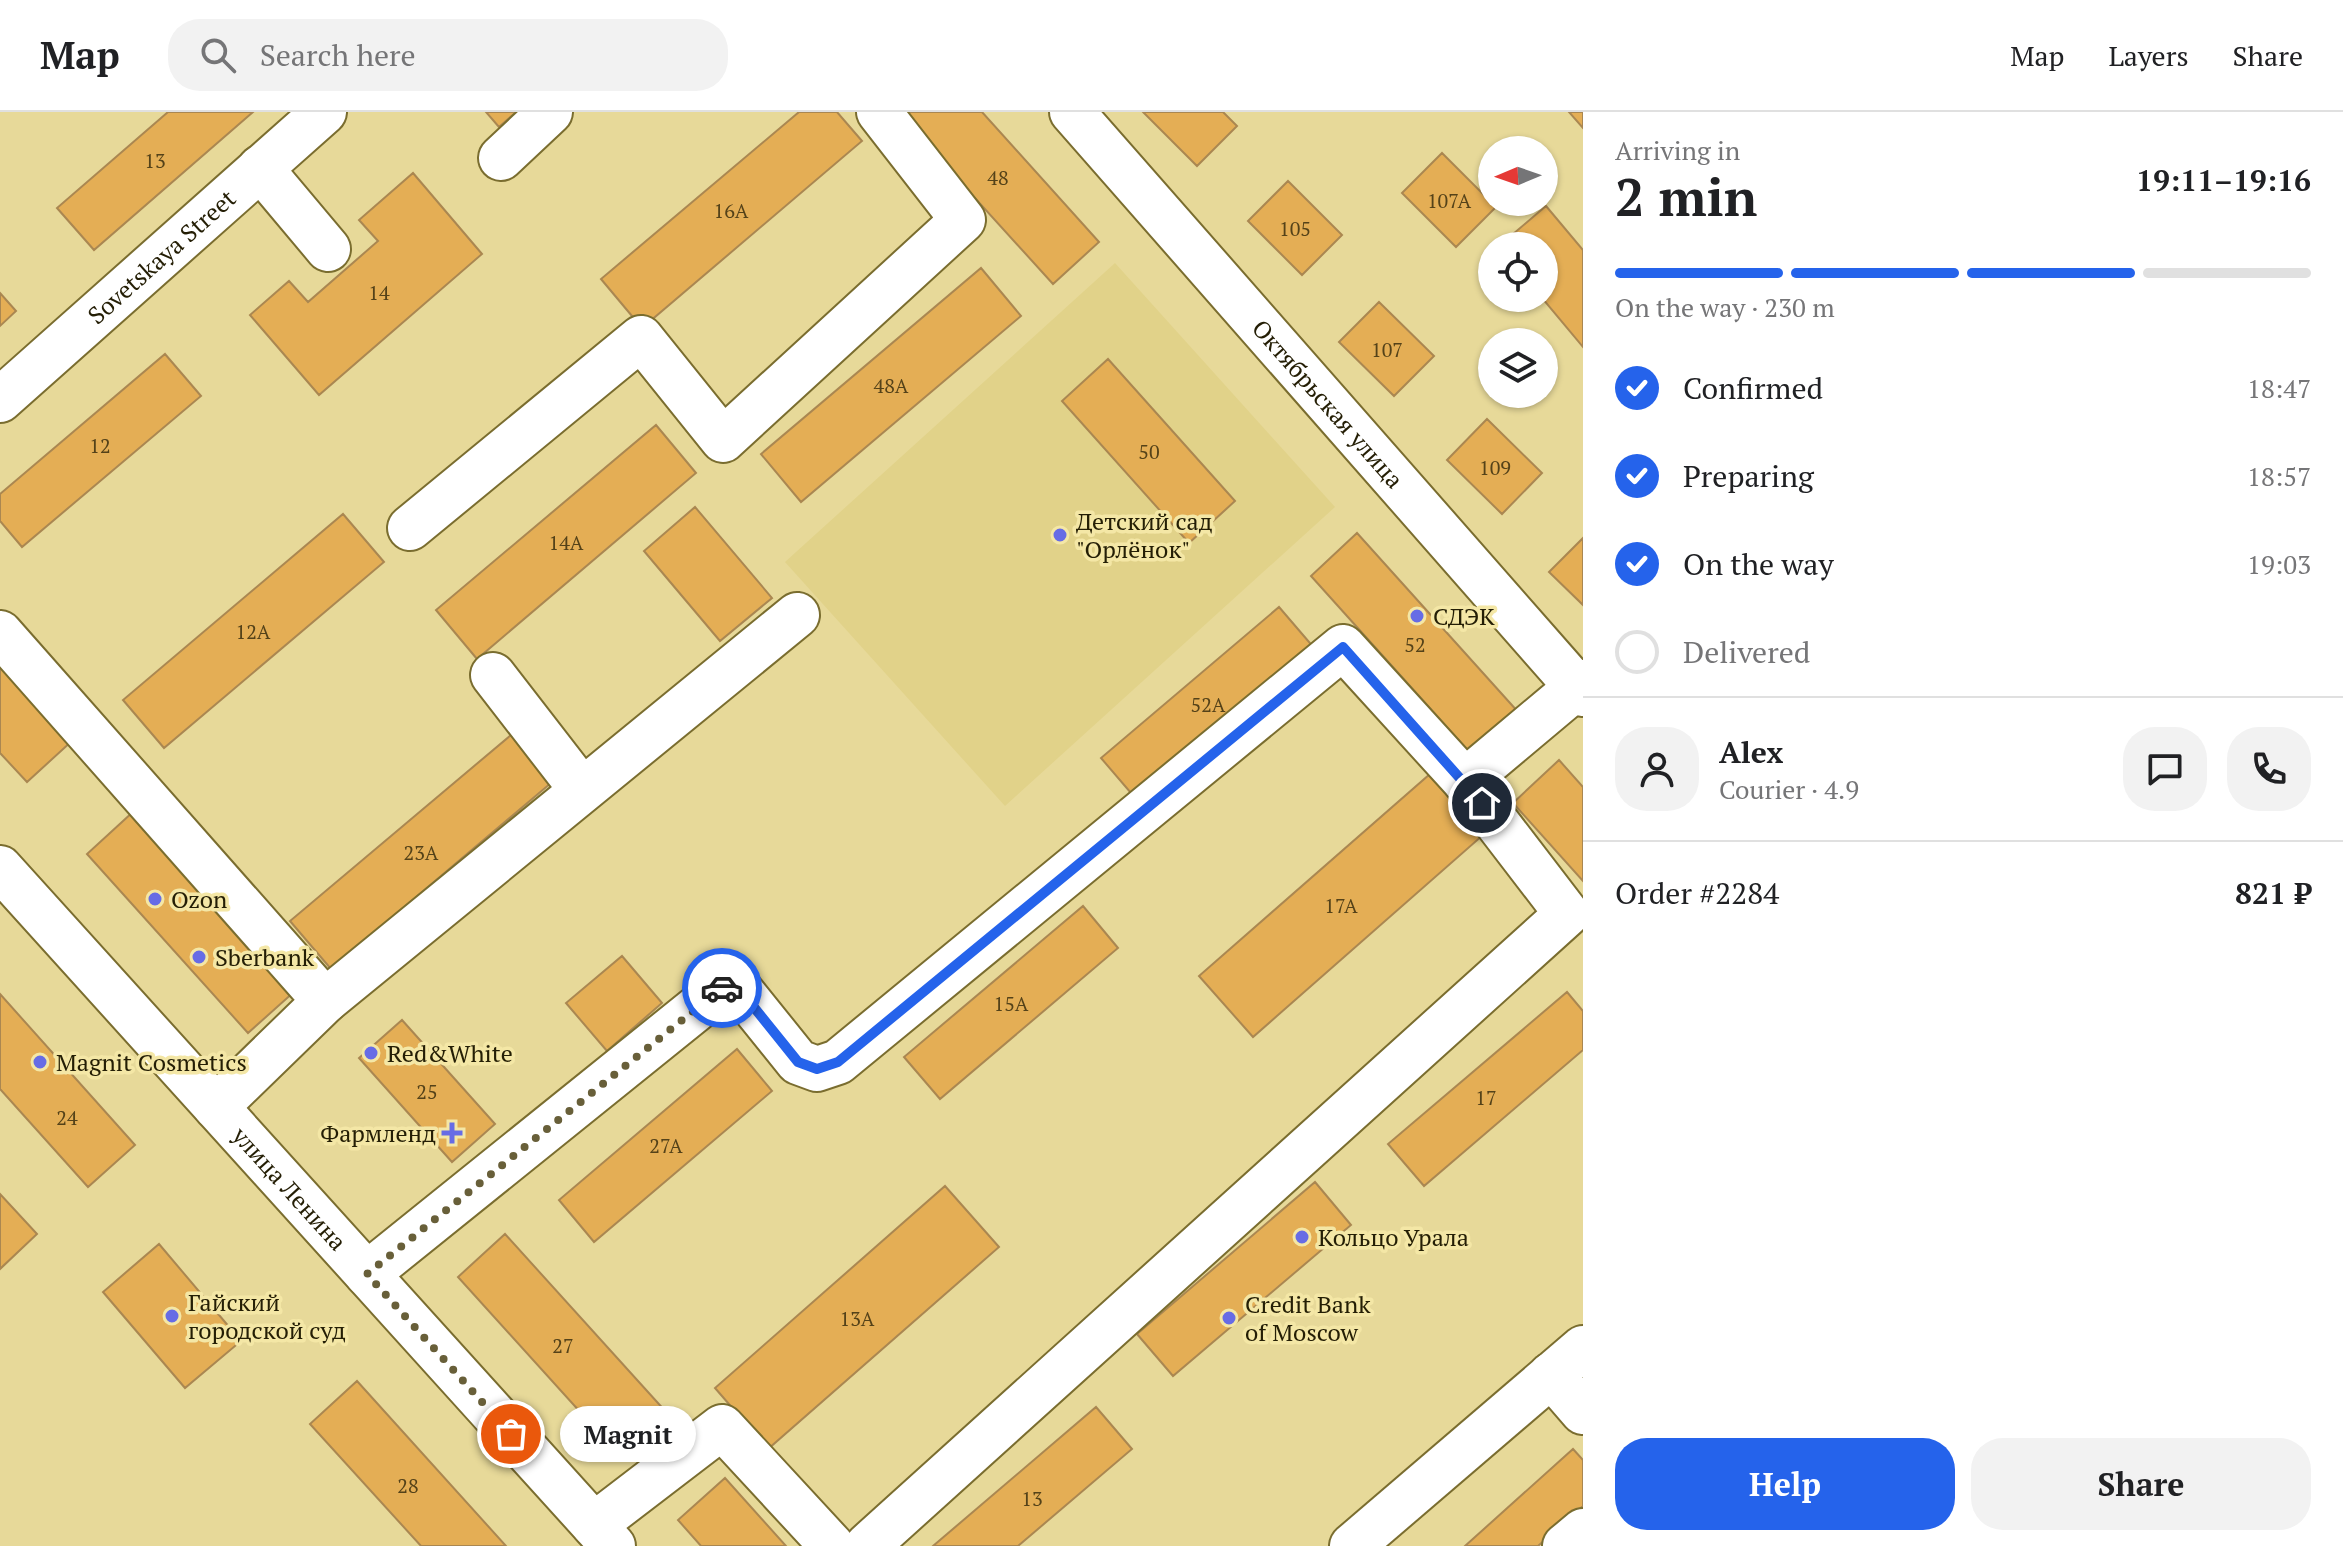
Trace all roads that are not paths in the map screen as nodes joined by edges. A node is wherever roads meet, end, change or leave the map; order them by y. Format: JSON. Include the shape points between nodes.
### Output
{"nodes":[{"id":1,"x":324,"y":112,"type":"edge"},
{"id":2,"x":550,"y":112,"type":"edge"},
{"id":3,"x":879,"y":112,"type":"edge"},
{"id":4,"x":1072,"y":112,"type":"edge"},
{"id":5,"x":501,"y":158,"type":"dead end"},
{"id":6,"x":260,"y":168,"type":"junction"},
{"id":7,"x":328,"y":249,"type":"dead end"},
{"id":8,"x":0,"y":400,"type":"edge"},
{"id":9,"x":410,"y":528,"type":"dead end"},
{"id":10,"x":797,"y":615,"type":"dead end"},
{"id":11,"x":0,"y":633,"type":"edge"},
{"id":12,"x":493,"y":675,"type":"dead end"},
{"id":13,"x":1581,"y":688,"type":"edge"},
{"id":14,"x":1465,"y":781,"type":"junction"},
{"id":15,"x":582,"y":790,"type":"junction"},
{"id":16,"x":0,"y":868,"type":"edge"},
{"id":17,"x":325,"y":1001,"type":"junction"},
{"id":18,"x":216,"y":1107,"type":"junction"},
{"id":19,"x":367,"y":1274,"type":"junction"},
{"id":20,"x":1583,"y":1348,"type":"edge"},
{"id":21,"x":1551,"y":1375,"type":"junction"},
{"id":22,"x":1583,"y":1412,"type":"edge"},
{"id":23,"x":1583,"y":1531,"type":"edge"},
{"id":24,"x":603,"y":1536,"type":"edge"},
{"id":25,"x":832,"y":1546,"type":"edge"},
{"id":26,"x":867,"y":1546,"type":"edge"},
{"id":27,"x":1352,"y":1546,"type":"edge"},
{"id":28,"x":1565,"y":1546,"type":"edge"}],
"edges":[{"from":1,"to":6,"type":"street","name":"Sovetskaya Street"},
{"from":2,"to":5,"type":"street"},
{"from":3,"to":9,"type":"street","via":[[963,220],[723,440],[641,338]]},
{"from":4,"to":13,"type":"street","name":"Октябрьская улица"},
{"from":6,"to":7,"type":"street"},
{"from":6,"to":8,"type":"street","name":"Sovetskaya Street"},
{"from":10,"to":15,"type":"street"},
{"from":11,"to":17,"type":"street"},
{"from":12,"to":15,"type":"street"},
{"from":13,"to":14,"type":"street"},
{"from":14,"to":19,"type":"street","via":[[1343,647],[838,1062],[817,1069],[798,1062],[732,980]]},
{"from":14,"to":26,"type":"street","via":[[1567,914]]},
{"from":15,"to":17,"type":"street"},
{"from":16,"to":18,"type":"street","name":"улица Ленина"},
{"from":17,"to":18,"type":"street"},
{"from":18,"to":19,"type":"street","name":"улица Ленина"},
{"from":19,"to":24,"type":"street","name":"улица Ленина"},
{"from":20,"to":21,"type":"street"},
{"from":21,"to":22,"type":"street"},
{"from":21,"to":27,"type":"street"},
{"from":23,"to":28,"type":"street"},
{"from":24,"to":25,"type":"street","via":[[722,1427]]}]}
